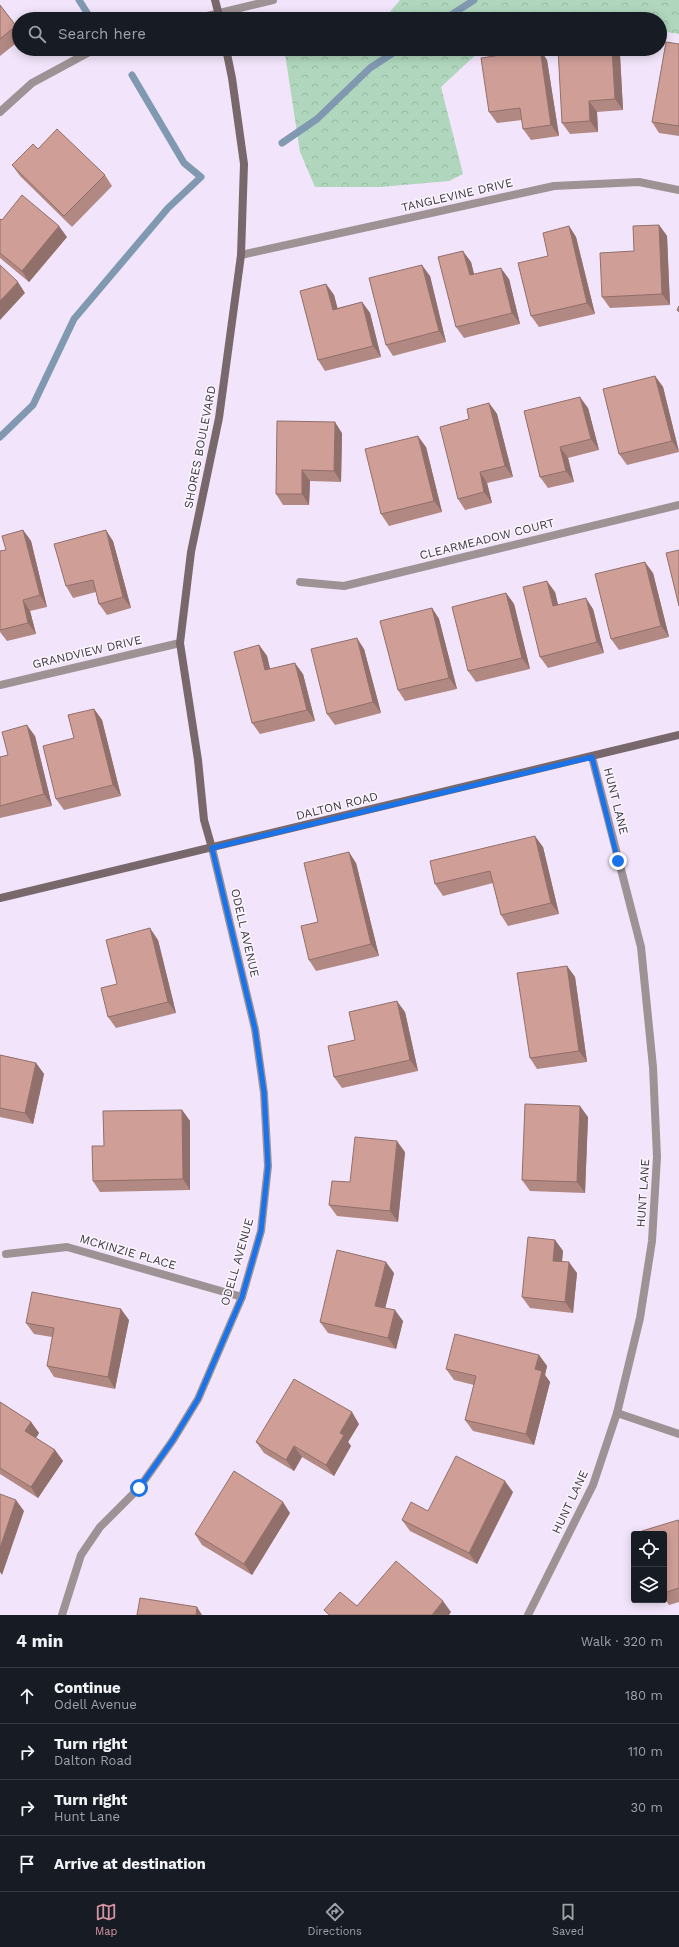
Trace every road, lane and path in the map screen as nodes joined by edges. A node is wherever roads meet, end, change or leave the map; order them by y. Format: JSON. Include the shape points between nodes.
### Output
{"nodes":[{"id":1,"x":215,"y":0,"type":"edge"},
{"id":2,"x":273,"y":0,"type":"edge"},
{"id":3,"x":219,"y":12,"type":"edge"},
{"id":4,"x":233,"y":12,"type":"edge"},
{"id":5,"x":82,"y":56,"type":"edge"},
{"id":6,"x":227,"y":56,"type":"edge"},
{"id":7,"x":0,"y":112,"type":"edge"},
{"id":8,"x":679,"y":190,"type":"edge"},
{"id":9,"x":241,"y":255,"type":"junction"},
{"id":10,"x":679,"y":505,"type":"edge"},
{"id":11,"x":300,"y":582,"type":"dead end"},
{"id":12,"x":180,"y":643,"type":"junction"},
{"id":13,"x":0,"y":685,"type":"edge"},
{"id":14,"x":679,"y":735,"type":"edge"},
{"id":15,"x":592,"y":757,"type":"junction"},
{"id":16,"x":212,"y":848,"type":"junction"},
{"id":17,"x":0,"y":898,"type":"edge"},
{"id":18,"x":6,"y":1254,"type":"dead end"},
{"id":19,"x":242,"y":1297,"type":"junction"},
{"id":20,"x":617,"y":1413,"type":"junction"},
{"id":21,"x":679,"y":1434,"type":"edge"},
{"id":22,"x":62,"y":1615,"type":"edge"},
{"id":23,"x":528,"y":1615,"type":"edge"}],
"edges":[{"from":1,"to":3,"type":"street"},
{"from":2,"to":4,"type":"street"},
{"from":5,"to":7,"type":"street","via":[[32,82]]},
{"from":6,"to":9,"type":"street","name":"SHORES BOULEVARD","via":[[244,164]]},
{"from":8,"to":9,"type":"street","name":"TANGLEVINE DRIVE","via":[[639,182],[554,186]]},
{"from":9,"to":12,"type":"street","name":"SHORES BOULEVARD","via":[[219,418],[191,552]]},
{"from":10,"to":11,"type":"street","name":"CLEARMEADOW COURT","via":[[344,586]]},
{"from":12,"to":13,"type":"street","name":"GRANDVIEW DRIVE"},
{"from":12,"to":16,"type":"street","name":"SHORES BOULEVARD","via":[[198,760],[204,820]]},
{"from":14,"to":15,"type":"street","name":"DALTON ROAD"},
{"from":15,"to":16,"type":"street","name":"DALTON ROAD"},
{"from":15,"to":20,"type":"street","name":"HUNT LANE","via":[[641,948],[653,1067],[658,1158],[652,1241],[640,1318]]},
{"from":16,"to":17,"type":"street","name":"DALTON ROAD"},
{"from":16,"to":19,"type":"street","name":"ODELL AVENUE","via":[[255,1029],[267,1132],[268,1166],[261,1231]]},
{"from":18,"to":19,"type":"street","name":"MCKINZIE PLACE","via":[[67,1247]]},
{"from":19,"to":22,"type":"street","name":"ODELL AVENUE","via":[[198,1399],[173,1440],[139,1488],[100,1527],[81,1555]]},
{"from":20,"to":21,"type":"street"},
{"from":20,"to":23,"type":"street","name":"HUNT LANE","via":[[593,1485]]}]}
